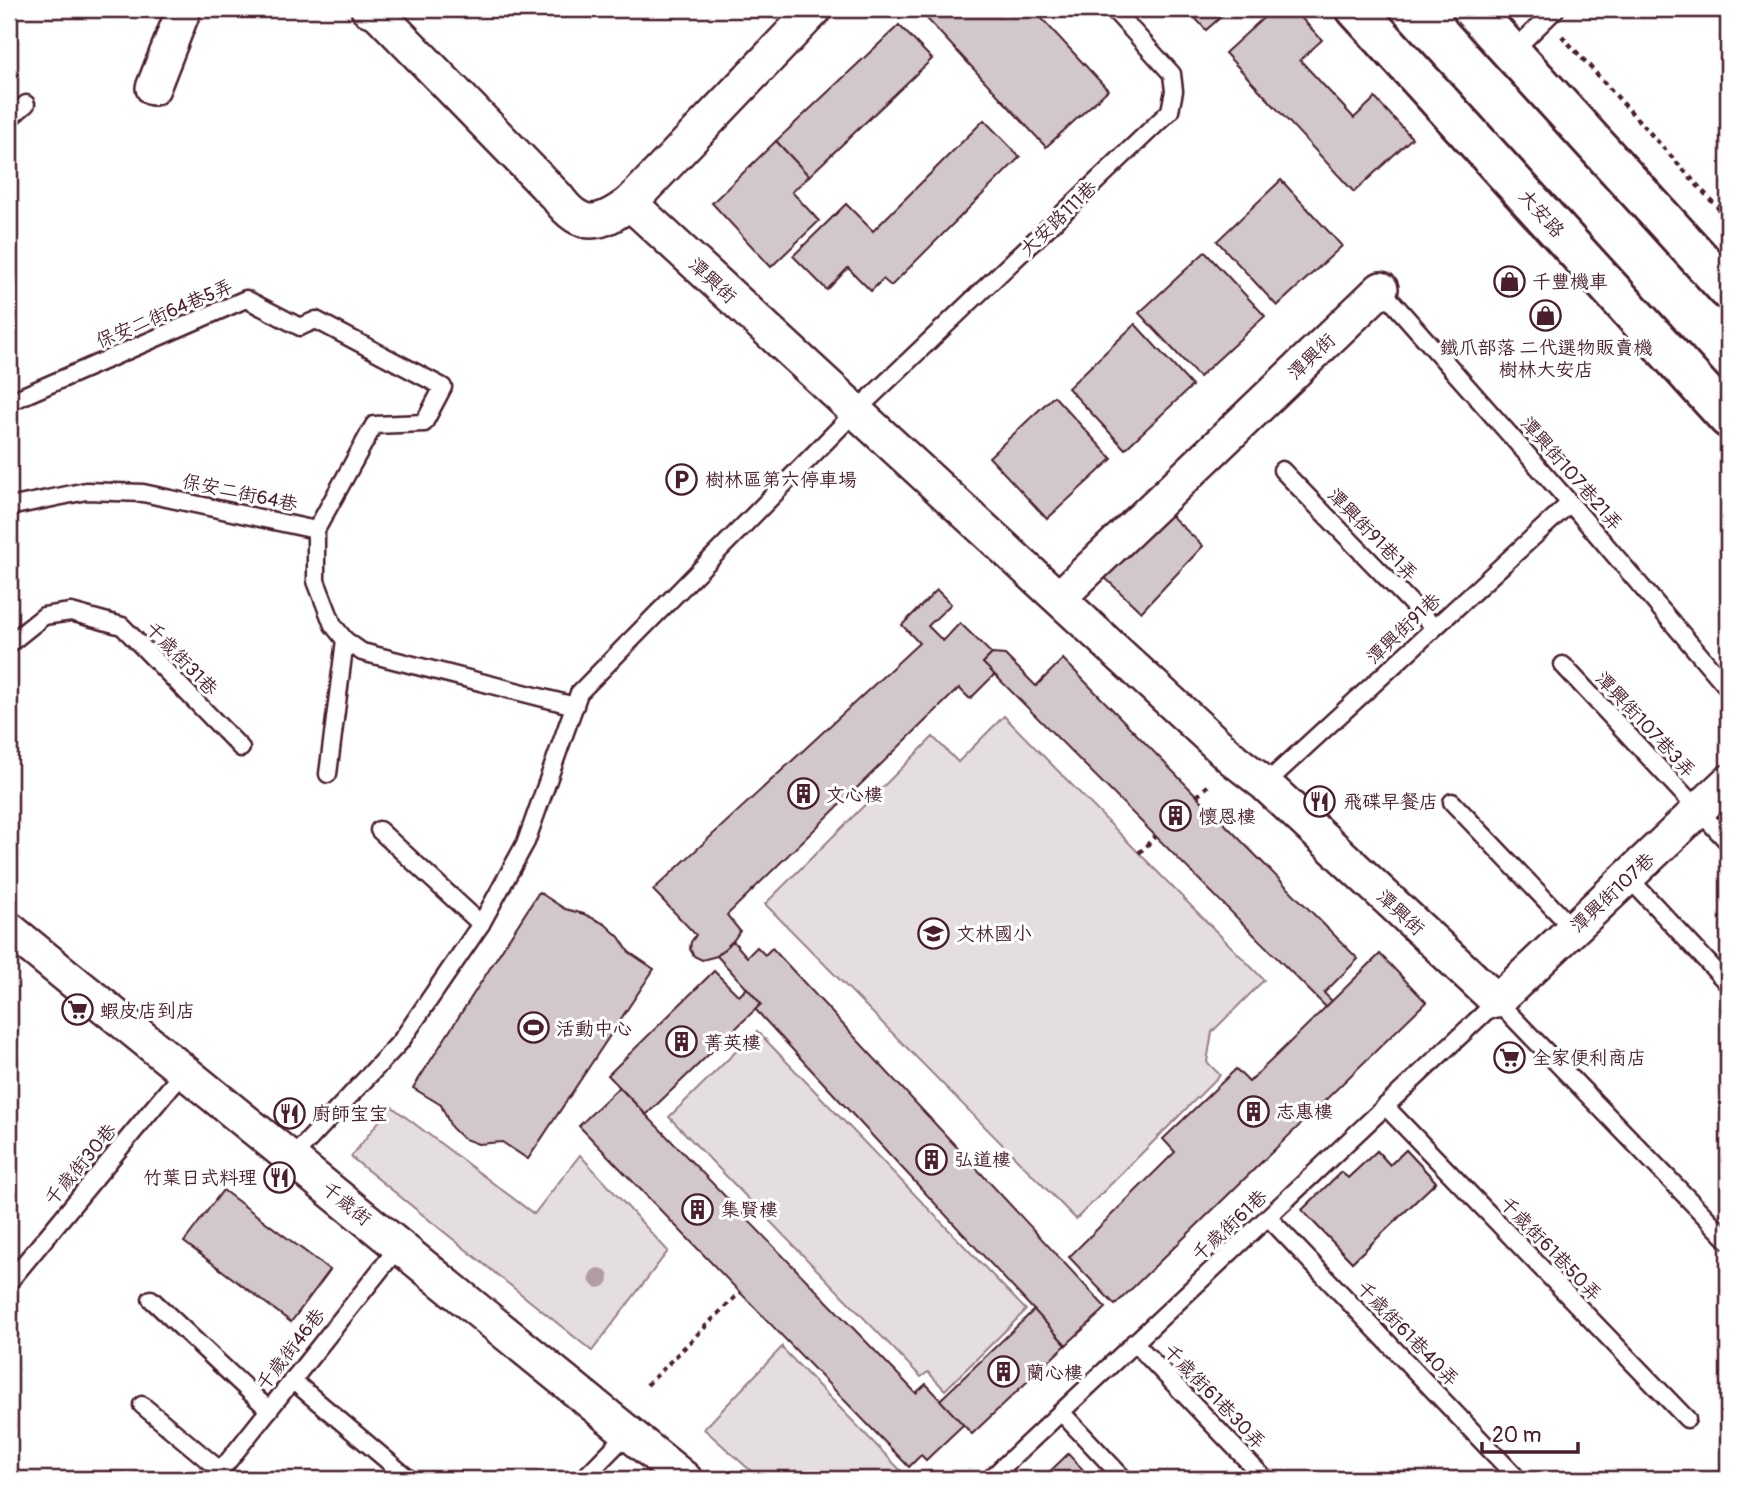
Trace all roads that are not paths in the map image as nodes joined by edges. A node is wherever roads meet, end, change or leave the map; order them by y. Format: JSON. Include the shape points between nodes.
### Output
{"nodes":[{"id":1,"x":184,"y":9,"type":"edge"},
{"id":2,"x":816,"y":9,"type":"edge"},
{"id":3,"x":1113,"y":9,"type":"edge"},
{"id":4,"x":1356,"y":9,"type":"edge"},
{"id":5,"x":1472,"y":9,"type":"edge"},
{"id":6,"x":375,"y":10,"type":"edge"},
{"id":7,"x":1551,"y":13,"type":"edge"},
{"id":8,"x":1511,"y":52,"type":"junction"},
{"id":9,"x":153,"y":88,"type":"dead end"},
{"id":10,"x":26,"y":104,"type":"dead end"},
{"id":11,"x":9,"y":118,"type":"edge"},
{"id":12,"x":630,"y":203,"type":"junction"},
{"id":13,"x":1381,"y":289,"type":"joint"},
{"id":14,"x":1728,"y":290,"type":"edge"},
{"id":15,"x":9,"y":402,"type":"edge"},
{"id":16,"x":855,"y":412,"type":"junction"},
{"id":17,"x":1728,"y":418,"type":"edge"},
{"id":18,"x":1282,"y":470,"type":"dead end"},
{"id":19,"x":1570,"y":503,"type":"junction"},
{"id":20,"x":9,"y":507,"type":"edge"},
{"id":21,"x":316,"y":530,"type":"junction"},
{"id":22,"x":1060,"y":597,"type":"junction"},
{"id":23,"x":1434,"y":627,"type":"junction"},
{"id":24,"x":345,"y":640,"type":"junction"},
{"id":25,"x":9,"y":644,"type":"edge"},
{"id":26,"x":1563,"y":665,"type":"dead end"},
{"id":27,"x":1728,"y":688,"type":"edge"},
{"id":28,"x":575,"y":706,"type":"junction"},
{"id":29,"x":241,"y":748,"type":"dead end"},
{"id":30,"x":328,"y":774,"type":"dead end"},
{"id":31,"x":1728,"y":782,"type":"edge"},
{"id":32,"x":1265,"y":784,"type":"junction"},
{"id":33,"x":1452,"y":802,"type":"dead end"},
{"id":34,"x":1698,"y":811,"type":"junction"},
{"id":35,"x":379,"y":830,"type":"dead end"},
{"id":36,"x":1728,"y":842,"type":"edge"},
{"id":37,"x":1628,"y":877,"type":"junction"},
{"id":38,"x":481,"y":924,"type":"junction"},
{"id":39,"x":9,"y":929,"type":"edge"},
{"id":40,"x":1573,"y":929,"type":"junction"},
{"id":41,"x":1728,"y":984,"type":"edge"},
{"id":42,"x":1497,"y":1001,"type":"junction"},
{"id":43,"x":183,"y":1072,"type":"junction"},
{"id":44,"x":1385,"y":1106,"type":"junction"},
{"id":45,"x":292,"y":1158,"type":"junction"},
{"id":46,"x":1268,"y":1217,"type":"junction"},
{"id":47,"x":1728,"y":1240,"type":"edge"},
{"id":48,"x":400,"y":1245,"type":"junction"},
{"id":49,"x":9,"y":1282,"type":"edge"},
{"id":50,"x":151,"y":1299,"type":"dead end"},
{"id":51,"x":1134,"y":1342,"type":"junction"},
{"id":52,"x":292,"y":1380,"type":"junction"},
{"id":53,"x":142,"y":1405,"type":"dead end"},
{"id":54,"x":269,"y":1410,"type":"junction"},
{"id":55,"x":1061,"y":1412,"type":"junction"},
{"id":56,"x":1687,"y":1419,"type":"dead end"},
{"id":57,"x":628,"y":1433,"type":"junction"},
{"id":58,"x":217,"y":1475,"type":"edge"},
{"id":59,"x":409,"y":1479,"type":"edge"},
{"id":60,"x":583,"y":1479,"type":"edge"},
{"id":61,"x":685,"y":1479,"type":"edge"},
{"id":62,"x":990,"y":1479,"type":"edge"},
{"id":63,"x":1125,"y":1479,"type":"edge"},
{"id":64,"x":1265,"y":1479,"type":"edge"},
{"id":65,"x":1518,"y":1479,"type":"edge"}],
"edges":[{"from":1,"to":9,"type":"street"},
{"from":2,"to":12,"type":"street"},
{"from":3,"to":16,"type":"lane","name":"大安路111巷","via":[[1172,74],[1170,111]]},
{"from":4,"to":17,"type":"street","name":"大安路"},
{"from":5,"to":8,"type":"street"},
{"from":6,"to":12,"type":"street","via":[[569,214],[588,222],[608,219]]},
{"from":7,"to":8,"type":"lane"},
{"from":8,"to":14,"type":"street"},
{"from":10,"to":11,"type":"lane"},
{"from":12,"to":16,"type":"street","name":"潭興街"},
{"from":13,"to":19,"type":"lane","name":"潭興街107巷21弄"},
{"from":13,"to":22,"type":"street","name":"潭興街"},
{"from":15,"to":21,"type":"lane","name":"保安二街64巷5弄","via":[[246,299],[300,327],[316,320],[443,387],[424,423],[374,425]]},
{"from":16,"to":22,"type":"street","name":"潭興街"},
{"from":16,"to":28,"type":"lane","name":"大安路111巷","via":[[579,694]]},
{"from":18,"to":23,"type":"lane","name":"潭興街91巷1弄"},
{"from":19,"to":23,"type":"lane","name":"潭興街91巷"},
{"from":19,"to":27,"type":"lane","name":"潭興街107巷21弄"},
{"from":20,"to":21,"type":"lane","name":"保安二街64巷","via":[[86,491],[143,493]]},
{"from":21,"to":24,"type":"lane","name":"保安二街64巷","via":[[316,581],[332,625]]},
{"from":22,"to":32,"type":"street","name":"潭興街"},
{"from":23,"to":32,"type":"lane","name":"潭興街91巷"},
{"from":24,"to":28,"type":"lane","via":[[362,652]]},
{"from":24,"to":30,"type":"lane"},
{"from":25,"to":29,"type":"lane","name":"千歲街31巷","via":[[44,616],[71,612],[121,626]]},
{"from":26,"to":34,"type":"lane","name":"潭興街107巷3弄"},
{"from":28,"to":38,"type":"lane","name":"大安路111巷","via":[[526,842]]},
{"from":31,"to":34,"type":"street","name":"潭興街107巷"},
{"from":32,"to":42,"type":"street","name":"潭興街"},
{"from":33,"to":40,"type":"lane"},
{"from":34,"to":36,"type":"lane","name":"潭興街107巷3弄"},
{"from":34,"to":37,"type":"street","name":"潭興街107巷"},
{"from":35,"to":38,"type":"lane"},
{"from":37,"to":40,"type":"street","name":"潭興街107巷"},
{"from":37,"to":41,"type":"lane"},
{"from":38,"to":45,"type":"lane","name":"大安路111巷","via":[[401,1041]]},
{"from":39,"to":43,"type":"street","name":"千歲街"},
{"from":40,"to":42,"type":"street","name":"潭興街107巷"},
{"from":42,"to":44,"type":"lane","name":"千歲街61巷"},
{"from":42,"to":47,"type":"lane","name":"潭興街"},
{"from":43,"to":45,"type":"street","name":"千歲街"},
{"from":43,"to":49,"type":"lane","name":"千歲街30巷"},
{"from":44,"to":46,"type":"lane","name":"千歲街61巷"},
{"from":44,"to":56,"type":"lane","name":"千歲街61巷50弄"},
{"from":45,"to":48,"type":"street","name":"千歲街"},
{"from":46,"to":51,"type":"lane","name":"千歲街61巷"},
{"from":46,"to":65,"type":"lane","name":"千歲街61巷40弄"},
{"from":48,"to":52,"type":"lane","name":"千歲街46巷"},
{"from":48,"to":57,"type":"street","name":"千歲街"},
{"from":50,"to":54,"type":"lane"},
{"from":51,"to":55,"type":"lane","name":"千歲街61巷"},
{"from":51,"to":64,"type":"lane","name":"千歲街61巷30弄"},
{"from":52,"to":54,"type":"lane","name":"千歲街46巷"},
{"from":52,"to":59,"type":"lane"},
{"from":53,"to":58,"type":"lane"},
{"from":54,"to":58,"type":"lane","name":"千歲街46巷"},
{"from":55,"to":62,"type":"lane","name":"千歲街61巷"},
{"from":55,"to":63,"type":"lane"},
{"from":57,"to":60,"type":"lane"},
{"from":57,"to":61,"type":"street","name":"千歲街"}]}
